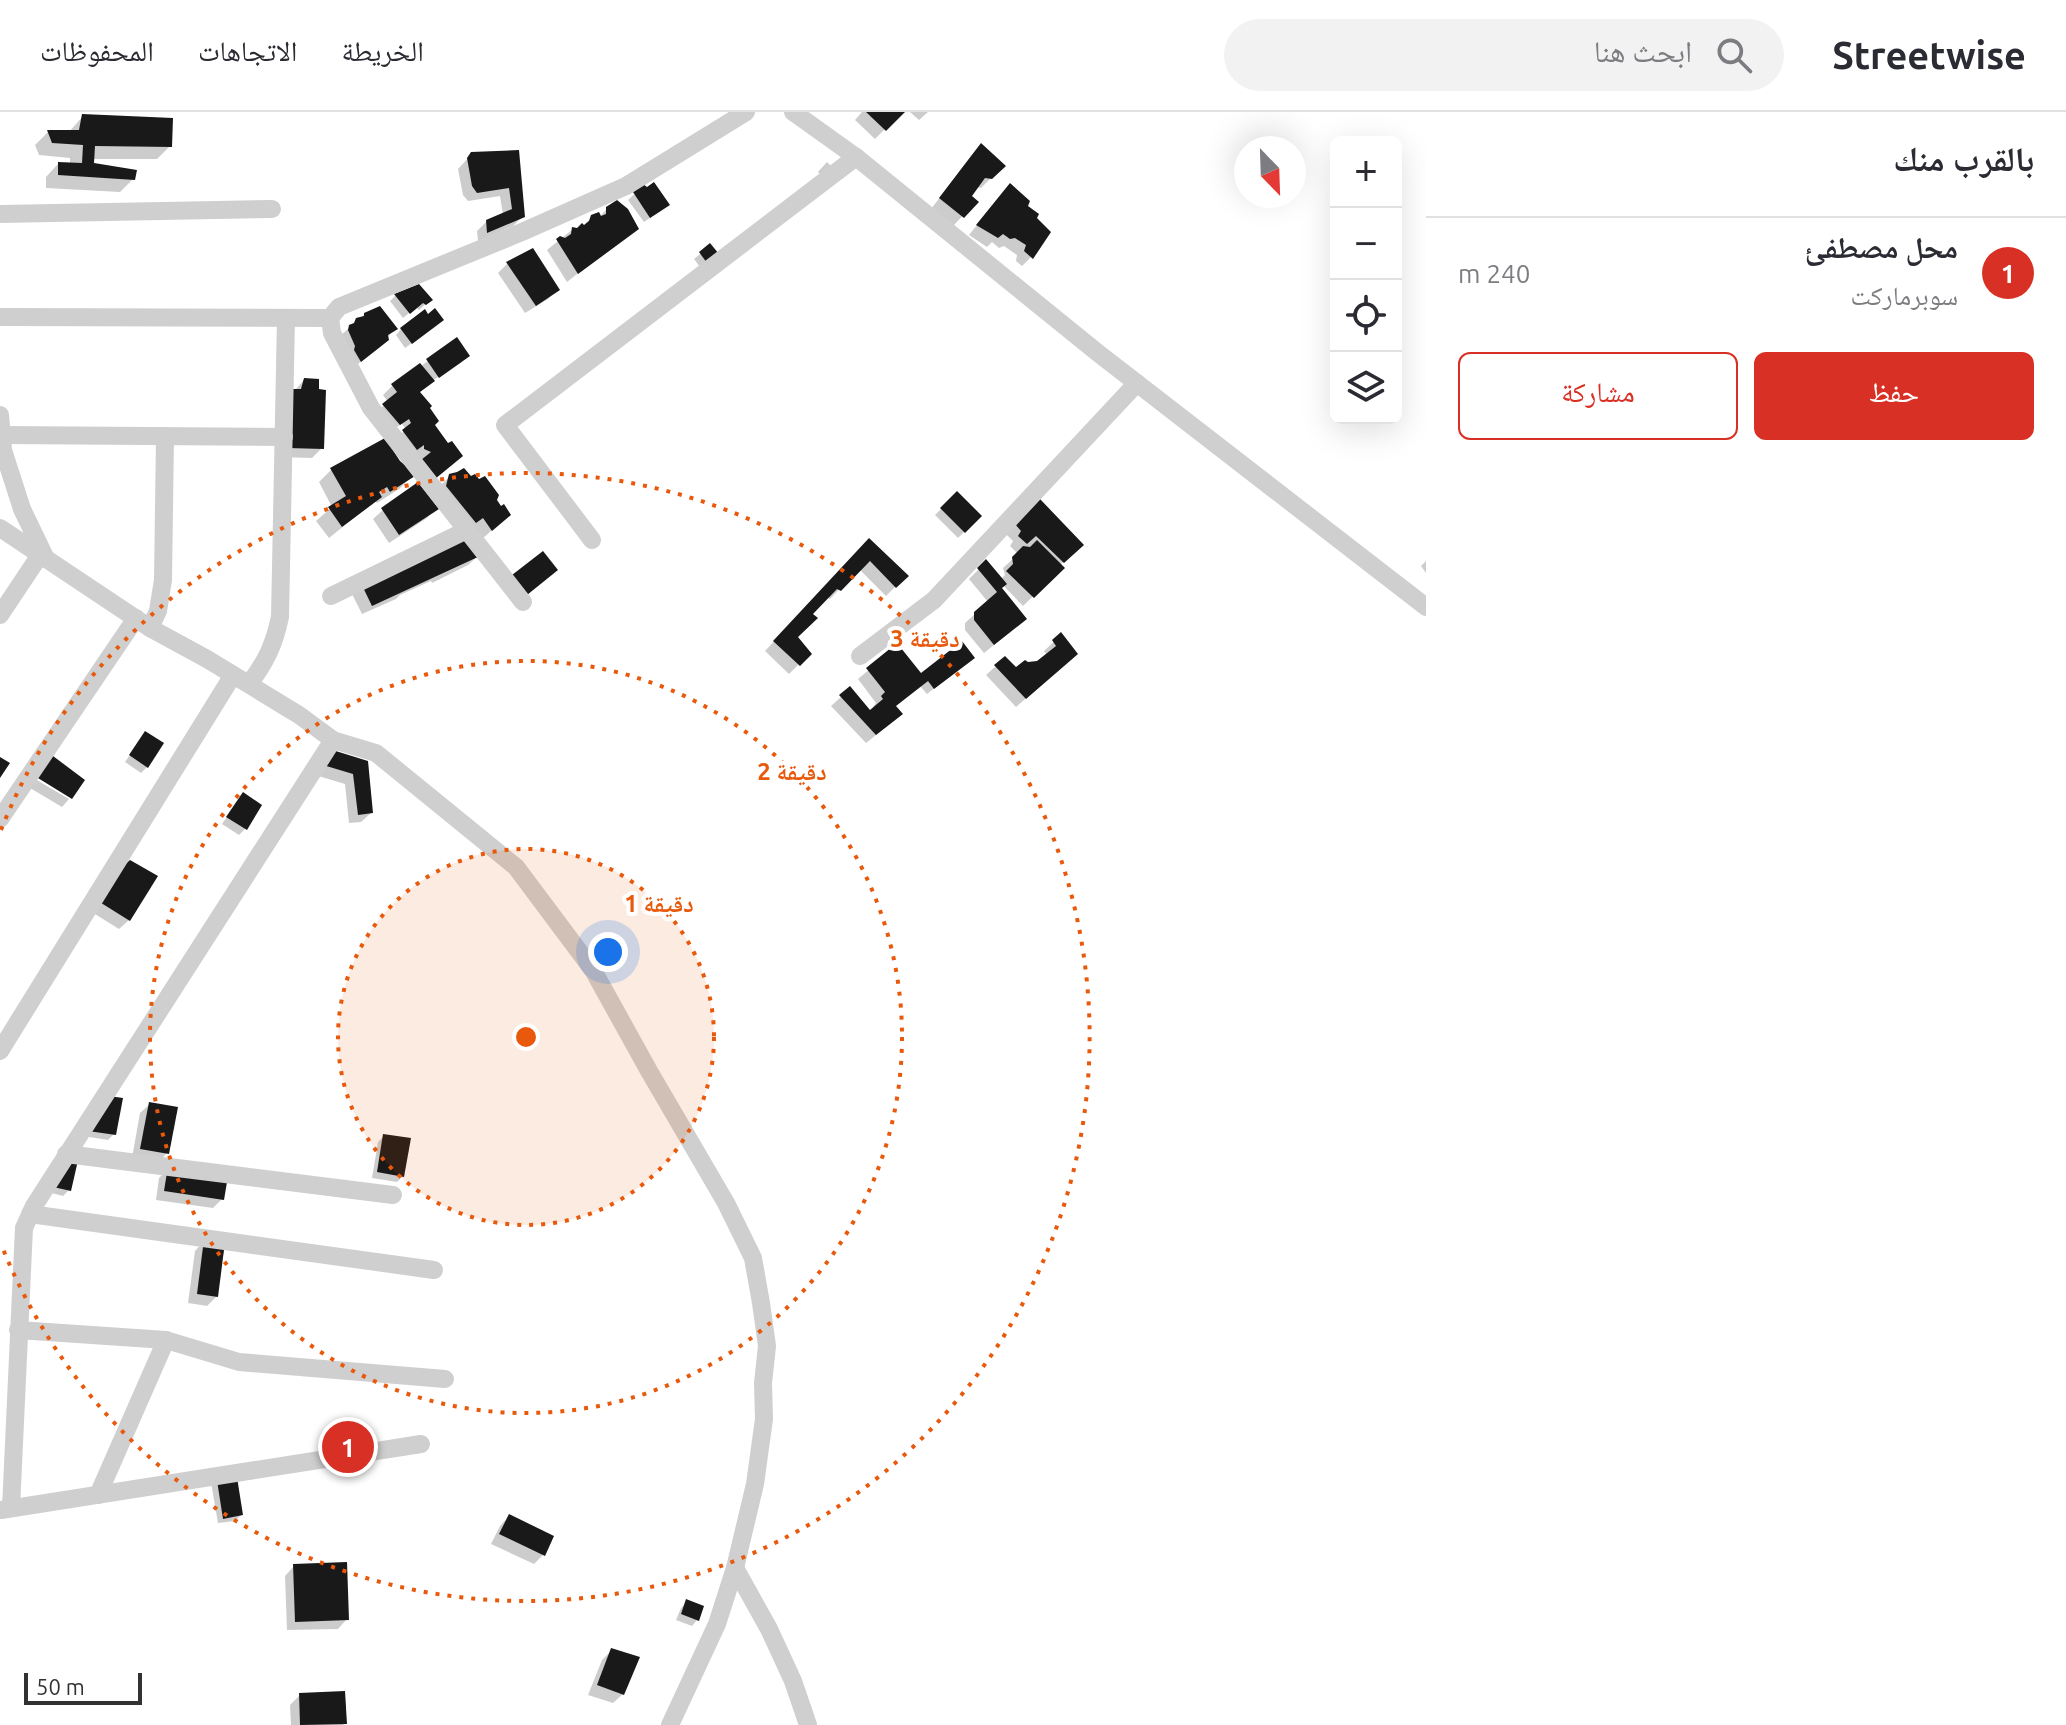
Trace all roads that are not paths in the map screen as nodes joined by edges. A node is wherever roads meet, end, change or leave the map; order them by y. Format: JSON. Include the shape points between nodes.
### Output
{"nodes":[{"id":1,"x":746,"y":112,"type":"edge"},
{"id":2,"x":793,"y":112,"type":"edge"},
{"id":3,"x":856,"y":157,"type":"junction"},
{"id":4,"x":272,"y":209,"type":"dead end"},
{"id":5,"x":0,"y":214,"type":"edge"},
{"id":6,"x":0,"y":317,"type":"edge"},
{"id":7,"x":286,"y":318,"type":"junction"},
{"id":8,"x":330,"y":318,"type":"junction"},
{"id":9,"x":1137,"y":383,"type":"junction"},
{"id":10,"x":0,"y":415,"type":"edge"},
{"id":11,"x":2,"y":435,"type":"edge"},
{"id":12,"x":165,"y":436,"type":"junction"},
{"id":13,"x":284,"y":437,"type":"junction"},
{"id":14,"x":0,"y":528,"type":"edge"},
{"id":15,"x":465,"y":531,"type":"junction"},
{"id":16,"x":592,"y":540,"type":"dead end"},
{"id":17,"x":43,"y":557,"type":"junction"},
{"id":18,"x":331,"y":596,"type":"dead end"},
{"id":19,"x":523,"y":602,"type":"dead end"},
{"id":20,"x":1426,"y":607,"type":"edge"},
{"id":21,"x":0,"y":615,"type":"edge"},
{"id":22,"x":143,"y":623,"type":"junction"},
{"id":23,"x":860,"y":656,"type":"dead end"},
{"id":24,"x":241,"y":680,"type":"junction"},
{"id":25,"x":333,"y":740,"type":"junction"},
{"id":26,"x":0,"y":819,"type":"edge"},
{"id":27,"x":0,"y":1051,"type":"edge"},
{"id":28,"x":66,"y":1154,"type":"junction"},
{"id":29,"x":393,"y":1195,"type":"dead end"},
{"id":30,"x":30,"y":1214,"type":"junction"},
{"id":31,"x":434,"y":1270,"type":"dead end"},
{"id":32,"x":18,"y":1330,"type":"junction"},
{"id":33,"x":166,"y":1340,"type":"junction"},
{"id":34,"x":445,"y":1379,"type":"dead end"},
{"id":35,"x":421,"y":1444,"type":"dead end"},
{"id":36,"x":98,"y":1495,"type":"junction"},
{"id":37,"x":5,"y":1509,"type":"edge"},
{"id":38,"x":735,"y":1568,"type":"junction"},
{"id":39,"x":670,"y":1725,"type":"edge"},
{"id":40,"x":808,"y":1725,"type":"edge"}],
"edges":[{"from":1,"to":8,"type":"street","via":[[626,186],[339,307]]},
{"from":2,"to":3,"type":"street"},
{"from":3,"to":9,"type":"street"},
{"from":3,"to":16,"type":"street","via":[[505,425]]},
{"from":4,"to":5,"type":"street"},
{"from":6,"to":7,"type":"street"},
{"from":7,"to":8,"type":"street"},
{"from":7,"to":13,"type":"street"},
{"from":8,"to":15,"type":"street","via":[[332,333],[371,408]]},
{"from":9,"to":20,"type":"street"},
{"from":9,"to":23,"type":"street","via":[[934,600]]},
{"from":10,"to":11,"type":"street"},
{"from":11,"to":12,"type":"street"},
{"from":11,"to":17,"type":"street","via":[[22,509]]},
{"from":12,"to":13,"type":"street"},
{"from":12,"to":22,"type":"street","via":[[163,580],[158,611]]},
{"from":13,"to":24,"type":"street","via":[[280,617],[265,664]]},
{"from":14,"to":17,"type":"street"},
{"from":15,"to":18,"type":"street"},
{"from":15,"to":19,"type":"street"},
{"from":17,"to":21,"type":"street"},
{"from":17,"to":22,"type":"street"},
{"from":22,"to":24,"type":"street"},
{"from":22,"to":26,"type":"street"},
{"from":24,"to":25,"type":"street"},
{"from":24,"to":27,"type":"street"},
{"from":25,"to":28,"type":"street"},
{"from":25,"to":38,"type":"street","via":[[376,753],[516,867],[593,970],[753,1258],[767,1346],[764,1419]]},
{"from":28,"to":29,"type":"street"},
{"from":28,"to":30,"type":"street"},
{"from":30,"to":31,"type":"street"},
{"from":30,"to":32,"type":"street","via":[[21,1248]]},
{"from":32,"to":33,"type":"street"},
{"from":32,"to":37,"type":"street"},
{"from":33,"to":34,"type":"street","via":[[239,1362]]},
{"from":33,"to":36,"type":"street"},
{"from":35,"to":36,"type":"street"},
{"from":36,"to":37,"type":"street"},
{"from":38,"to":39,"type":"street","via":[[717,1624]]},
{"from":38,"to":40,"type":"street","via":[[769,1629]]}]}
